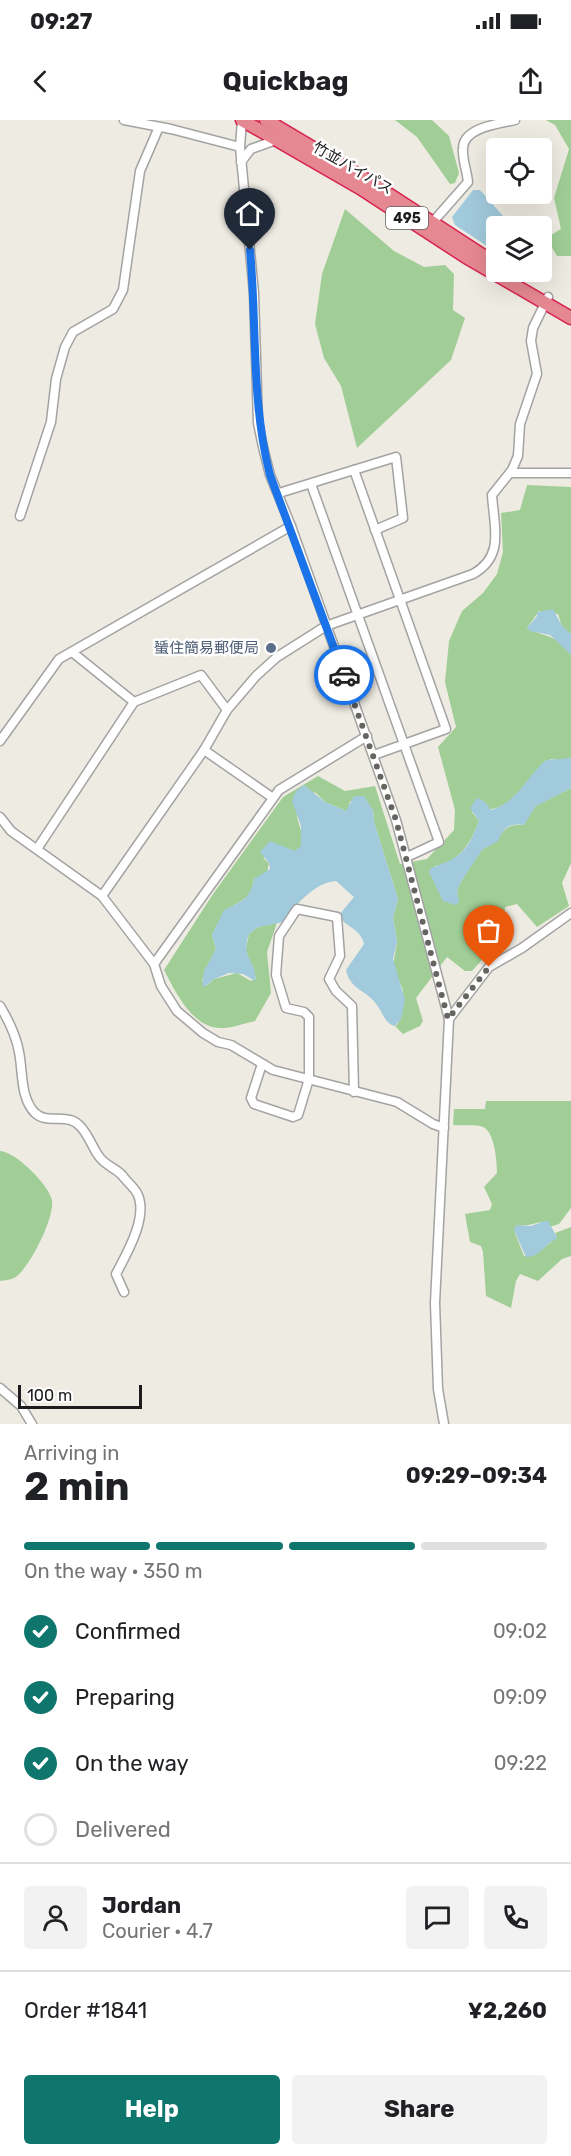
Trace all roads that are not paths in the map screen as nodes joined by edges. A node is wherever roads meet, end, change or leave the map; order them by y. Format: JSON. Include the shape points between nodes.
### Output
{"nodes":[{"id":1,"x":124,"y":120,"type":"edge"},
{"id":2,"x":242,"y":120,"type":"edge"},
{"id":3,"x":266,"y":120,"type":"edge"},
{"id":4,"x":515,"y":120,"type":"edge"},
{"id":5,"x":172,"y":124,"type":"edge"},
{"id":6,"x":159,"y":127,"type":"junction"},
{"id":7,"x":276,"y":140,"type":"junction"},
{"id":8,"x":240,"y":147,"type":"junction"},
{"id":9,"x":241,"y":162,"type":"junction"},
{"id":10,"x":432,"y":223,"type":"junction"},
{"id":11,"x":486,"y":258,"type":"edge"},
{"id":12,"x":521,"y":282,"type":"edge"},
{"id":13,"x":546,"y":301,"type":"junction"},
{"id":14,"x":571,"y":309,"type":"edge"},
{"id":15,"x":571,"y":318,"type":"edge"},
{"id":16,"x":354,"y":470,"type":"junction"},
{"id":17,"x":510,"y":473,"type":"junction"},
{"id":18,"x":571,"y":473,"type":"edge"},
{"id":19,"x":311,"y":484,"type":"junction"},
{"id":20,"x":279,"y":493,"type":"junction"},
{"id":21,"x":20,"y":516,"type":"dead end"},
{"id":22,"x":291,"y":526,"type":"junction"},
{"id":23,"x":375,"y":530,"type":"junction"},
{"id":24,"x":400,"y":598,"type":"junction"},
{"id":25,"x":357,"y":615,"type":"junction"},
{"id":26,"x":326,"y":626,"type":"junction"},
{"id":27,"x":72,"y":652,"type":"junction"},
{"id":28,"x":134,"y":702,"type":"junction"},
{"id":29,"x":227,"y":710,"type":"junction"},
{"id":30,"x":367,"y":736,"type":"junction"},
{"id":31,"x":0,"y":741,"type":"edge"},
{"id":32,"x":404,"y":745,"type":"junction"},
{"id":33,"x":204,"y":750,"type":"junction"},
{"id":34,"x":374,"y":755,"type":"junction"},
{"id":35,"x":273,"y":798,"type":"junction"},
{"id":36,"x":0,"y":818,"type":"edge"},
{"id":37,"x":37,"y":849,"type":"junction"},
{"id":38,"x":407,"y":858,"type":"junction"},
{"id":39,"x":102,"y":896,"type":"junction"},
{"id":40,"x":571,"y":913,"type":"edge"},
{"id":41,"x":154,"y":964,"type":"junction"},
{"id":42,"x":0,"y":1006,"type":"edge"},
{"id":43,"x":448,"y":1019,"type":"junction"},
{"id":44,"x":262,"y":1064,"type":"junction"},
{"id":45,"x":309,"y":1079,"type":"junction"},
{"id":46,"x":354,"y":1092,"type":"junction"},
{"id":47,"x":444,"y":1128,"type":"junction"},
{"id":48,"x":124,"y":1292,"type":"dead end"},
{"id":49,"x":0,"y":1388,"type":"edge"},
{"id":50,"x":32,"y":1424,"type":"edge"},
{"id":51,"x":444,"y":1424,"type":"edge"}],
"edges":[{"from":1,"to":6,"type":"street"},
{"from":2,"to":7,"type":"highway","name":"竹並バイパス","number":"495"},
{"from":2,"to":8,"type":"street"},
{"from":3,"to":10,"type":"highway","name":"竹並バイパス","number":"495"},
{"from":4,"to":10,"type":"street","via":[[476,130],[467,139],[463,147],[468,182]]},
{"from":5,"to":6,"type":"street"},
{"from":5,"to":8,"type":"street"},
{"from":6,"to":21,"type":"street","via":[[140,171],[123,290],[113,309],[73,332],[64,347],[51,422]]},
{"from":7,"to":9,"type":"street","via":[[251,149]]},
{"from":7,"to":13,"type":"highway","name":"竹並バイパス","number":"495"},
{"from":8,"to":9,"type":"street"},
{"from":9,"to":20,"type":"street","via":[[254,293],[258,423],[270,475]]},
{"from":10,"to":11,"type":"highway","name":"竹並バイパス","number":"495"},
{"from":12,"to":13,"type":"highway","name":"竹並バイパス","number":"495"},
{"from":13,"to":14,"type":"highway","name":"竹並バイパス","number":"495"},
{"from":13,"to":15,"type":"highway","name":"竹並バイパス","number":"495"},
{"from":13,"to":17,"type":"street","via":[[532,328],[537,374],[520,424],[518,456]]},
{"from":16,"to":19,"type":"street"},
{"from":16,"to":23,"type":"street"},
{"from":16,"to":23,"type":"street","via":[[396,457],[404,518]]},
{"from":17,"to":18,"type":"street"},
{"from":17,"to":24,"type":"street","via":[[492,495],[494,552],[488,566]]},
{"from":19,"to":20,"type":"street"},
{"from":19,"to":25,"type":"street"},
{"from":20,"to":22,"type":"street"},
{"from":22,"to":26,"type":"street"},
{"from":22,"to":27,"type":"street"},
{"from":23,"to":24,"type":"street"},
{"from":24,"to":25,"type":"street"},
{"from":24,"to":32,"type":"street","via":[[446,729]]},
{"from":25,"to":26,"type":"street"},
{"from":25,"to":32,"type":"street"},
{"from":26,"to":29,"type":"street","via":[[277,657]]},
{"from":26,"to":30,"type":"street"},
{"from":27,"to":28,"type":"street"},
{"from":27,"to":31,"type":"street","via":[[60,659]]},
{"from":28,"to":29,"type":"street","via":[[201,675]]},
{"from":28,"to":37,"type":"street"},
{"from":29,"to":33,"type":"street"},
{"from":30,"to":34,"type":"street"},
{"from":30,"to":35,"type":"street","via":[[279,790]]},
{"from":32,"to":34,"type":"street"},
{"from":32,"to":38,"type":"street","via":[[440,842]]},
{"from":33,"to":35,"type":"street"},
{"from":33,"to":39,"type":"street"},
{"from":34,"to":38,"type":"street"},
{"from":35,"to":41,"type":"street"},
{"from":36,"to":37,"type":"street"},
{"from":37,"to":39,"type":"street"},
{"from":38,"to":43,"type":"street"},
{"from":39,"to":41,"type":"street"},
{"from":40,"to":43,"type":"street","via":[[489,967]]},
{"from":41,"to":44,"type":"street","via":[[177,1011],[203,1033]]},
{"from":42,"to":48,"type":"street","via":[[13,1028],[26,1096],[35,1113],[54,1120],[71,1120],[80,1127],[106,1166],[117,1170],[137,1193],[139,1220],[116,1275]]},
{"from":43,"to":47,"type":"street"},
{"from":44,"to":45,"type":"street"},
{"from":44,"to":45,"type":"street","via":[[251,1098],[254,1104],[292,1117],[298,1114]]},
{"from":45,"to":46,"type":"street"},
{"from":45,"to":46,"type":"street","via":[[309,1017],[286,1008],[276,975],[279,936],[297,909],[337,917],[340,956],[329,979],[336,992],[352,1006]]},
{"from":46,"to":47,"type":"street","via":[[397,1102]]},
{"from":47,"to":51,"type":"street","via":[[435,1314],[438,1389]]},
{"from":49,"to":50,"type":"street","via":[[21,1406]]}]}
